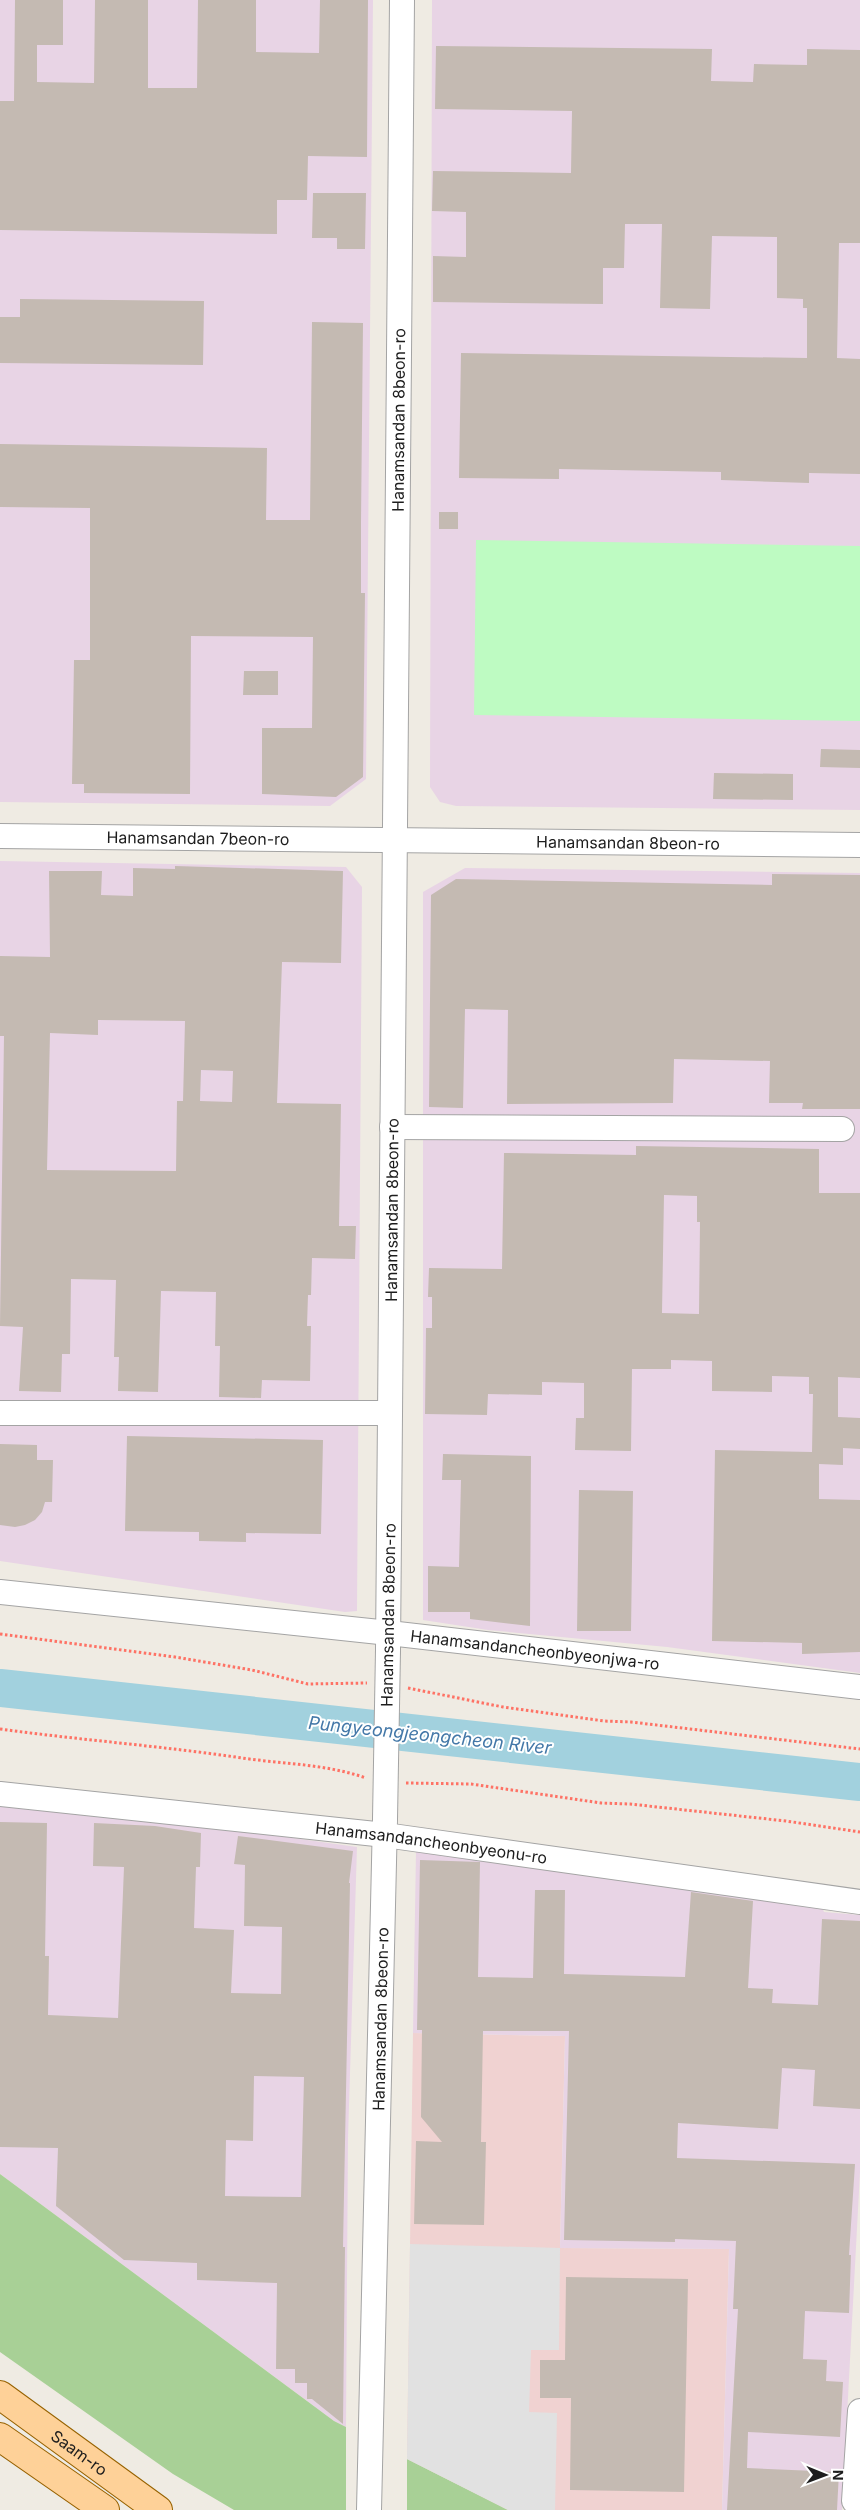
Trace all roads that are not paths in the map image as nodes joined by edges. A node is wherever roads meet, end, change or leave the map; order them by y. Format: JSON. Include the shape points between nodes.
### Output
{"nodes":[{"id":1,"x":402,"y":0,"type":"edge"},
{"id":2,"x":0,"y":836,"type":"edge"},
{"id":3,"x":394,"y":839,"type":"junction"},
{"id":4,"x":860,"y":845,"type":"edge"},
{"id":5,"x":392,"y":1128,"type":"junction"},
{"id":6,"x":842,"y":1129,"type":"dead end"},
{"id":7,"x":0,"y":1413,"type":"edge"},
{"id":8,"x":390,"y":1413,"type":"junction"},
{"id":9,"x":0,"y":1592,"type":"edge"},
{"id":10,"x":389,"y":1641,"type":"junction"},
{"id":11,"x":860,"y":1687,"type":"edge"},
{"id":12,"x":0,"y":1794,"type":"edge"},
{"id":13,"x":385,"y":1827,"type":"junction"},
{"id":14,"x":860,"y":1902,"type":"edge"},
{"id":15,"x":0,"y":2395,"type":"edge"},
{"id":16,"x":860,"y":2411,"type":"edge"},
{"id":17,"x":0,"y":2436,"type":"edge"},
{"id":18,"x":370,"y":2486,"type":"junction"},
{"id":19,"x":860,"y":2501,"type":"edge"},
{"id":20,"x":105,"y":2510,"type":"edge"},
{"id":21,"x":158,"y":2510,"type":"edge"},
{"id":22,"x":365,"y":2510,"type":"edge"},
{"id":23,"x":369,"y":2510,"type":"edge"},
{"id":24,"x":374,"y":2510,"type":"edge"}],
"edges":[{"from":1,"to":3,"type":"street","name":"Hanamsandan 8beon-ro"},
{"from":2,"to":3,"type":"street","name":"Hanamsandan 7beon-ro"},
{"from":3,"to":4,"type":"street","name":"Hanamsandan 8beon-ro"},
{"from":3,"to":5,"type":"street","name":"Hanamsandan 8beon-ro"},
{"from":5,"to":6,"type":"street"},
{"from":5,"to":8,"type":"street","name":"Hanamsandan 8beon-ro"},
{"from":7,"to":8,"type":"street"},
{"from":8,"to":10,"type":"street","name":"Hanamsandan 8beon-ro"},
{"from":9,"to":10,"type":"street","name":"Hanamsandancheonbyeonjwa-ro"},
{"from":10,"to":11,"type":"street","name":"Hanamsandancheonbyeonjwa-ro"},
{"from":10,"to":13,"type":"street","name":"Hanamsandan 8beon-ro","bridge":true},
{"from":12,"to":13,"type":"street","name":"Hanamsandancheonbyeonu-ro"},
{"from":13,"to":14,"type":"street","name":"Hanamsandancheonbyeonu-ro"},
{"from":13,"to":18,"type":"street","name":"Hanamsandan 8beon-ro"},
{"from":15,"to":21,"type":"main road","name":"Saam-ro"},
{"from":16,"to":19,"type":"street","via":[[854,2500]]},
{"from":17,"to":20,"type":"main road","name":"Saam-ro"},
{"from":18,"to":22,"type":"street"},
{"from":18,"to":23,"type":"street","name":"Hanamsandan 8beon-ro"},
{"from":18,"to":24,"type":"street"}]}
